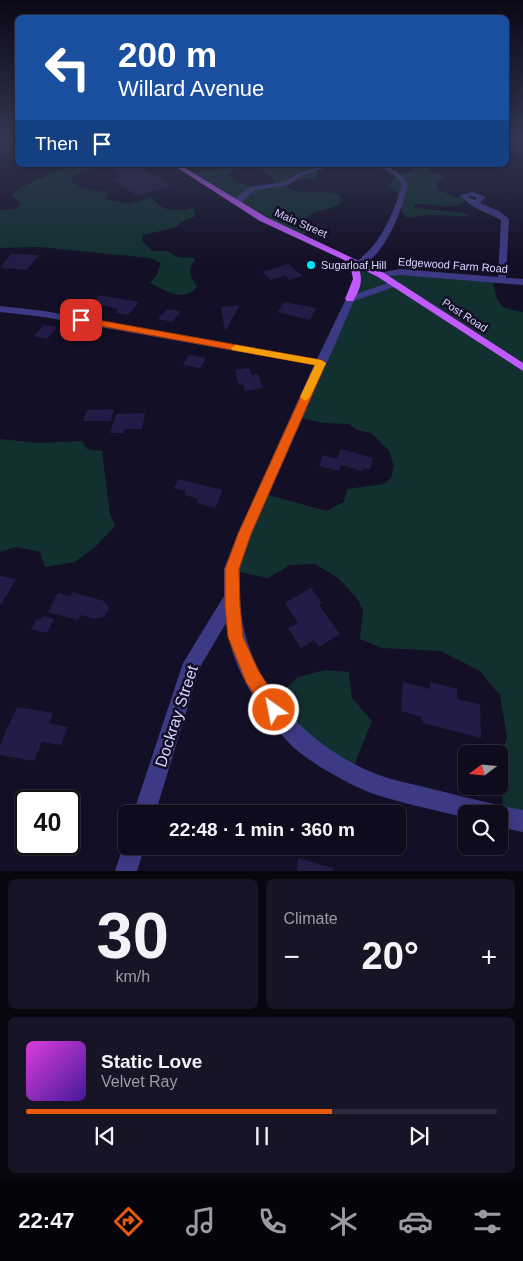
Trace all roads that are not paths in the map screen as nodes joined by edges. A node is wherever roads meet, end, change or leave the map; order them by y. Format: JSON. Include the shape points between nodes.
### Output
{"nodes":[{"id":1,"x":201,"y":181,"type":"edge"},
{"id":2,"x":291,"y":181,"type":"edge"},
{"id":3,"x":403,"y":181,"type":"edge"},
{"id":4,"x":236,"y":202,"type":"junction"},
{"id":5,"x":476,"y":204,"type":"dead end"},
{"id":6,"x":342,"y":255,"type":"junction"},
{"id":7,"x":360,"y":263,"type":"junction"},
{"id":8,"x":387,"y":279,"type":"junction"},
{"id":9,"x":502,"y":280,"type":"junction"},
{"id":10,"x":523,"y":282,"type":"edge"},
{"id":11,"x":350,"y":299,"type":"junction"},
{"id":12,"x":0,"y":309,"type":"edge"},
{"id":13,"x":321,"y":363,"type":"junction"},
{"id":14,"x":523,"y":368,"type":"edge"},
{"id":15,"x":232,"y":598,"type":"junction"},
{"id":16,"x":147,"y":805,"type":"edge"},
{"id":17,"x":458,"y":806,"type":"edge"},
{"id":18,"x":508,"y":818,"type":"edge"},
{"id":19,"x":523,"y":821,"type":"edge"},
{"id":20,"x":131,"y":855,"type":"edge"},
{"id":21,"x":126,"y":871,"type":"edge"}],
"edges":[{"from":1,"to":4,"type":"main road","name":"Main Street"},
{"from":2,"to":4,"type":"street","via":[[254,188]]},
{"from":3,"to":7,"type":"street","via":[[404,191],[399,206],[379,243]]},
{"from":4,"to":6,"type":"main road","name":"Main Street","via":[[263,219]]},
{"from":5,"to":9,"type":"street","via":[[506,219]]},
{"from":6,"to":7,"type":"main road","name":"Main Street"},
{"from":6,"to":11,"type":"main road","via":[[358,271]]},
{"from":7,"to":8,"type":"main road","name":"Main Street"},
{"from":8,"to":9,"type":"street","name":"Edgewood Farm Road","via":[[400,272]]},
{"from":8,"to":11,"type":"street","name":"Edgewood Farm Road"},
{"from":8,"to":14,"type":"main road","name":"Post Road"},
{"from":9,"to":10,"type":"street","name":"Edgewood Farm Road"},
{"from":11,"to":13,"type":"street"},
{"from":12,"to":13,"type":"street"},
{"from":13,"to":15,"type":"street","via":[[245,534],[232,569]]},
{"from":15,"to":16,"type":"street","name":"Dockray Street","via":[[192,664]]},
{"from":15,"to":17,"type":"street","via":[[236,637],[252,676],[274,710],[300,740],[374,784]]},
{"from":18,"to":19,"type":"street"},
{"from":20,"to":21,"type":"street"}]}
